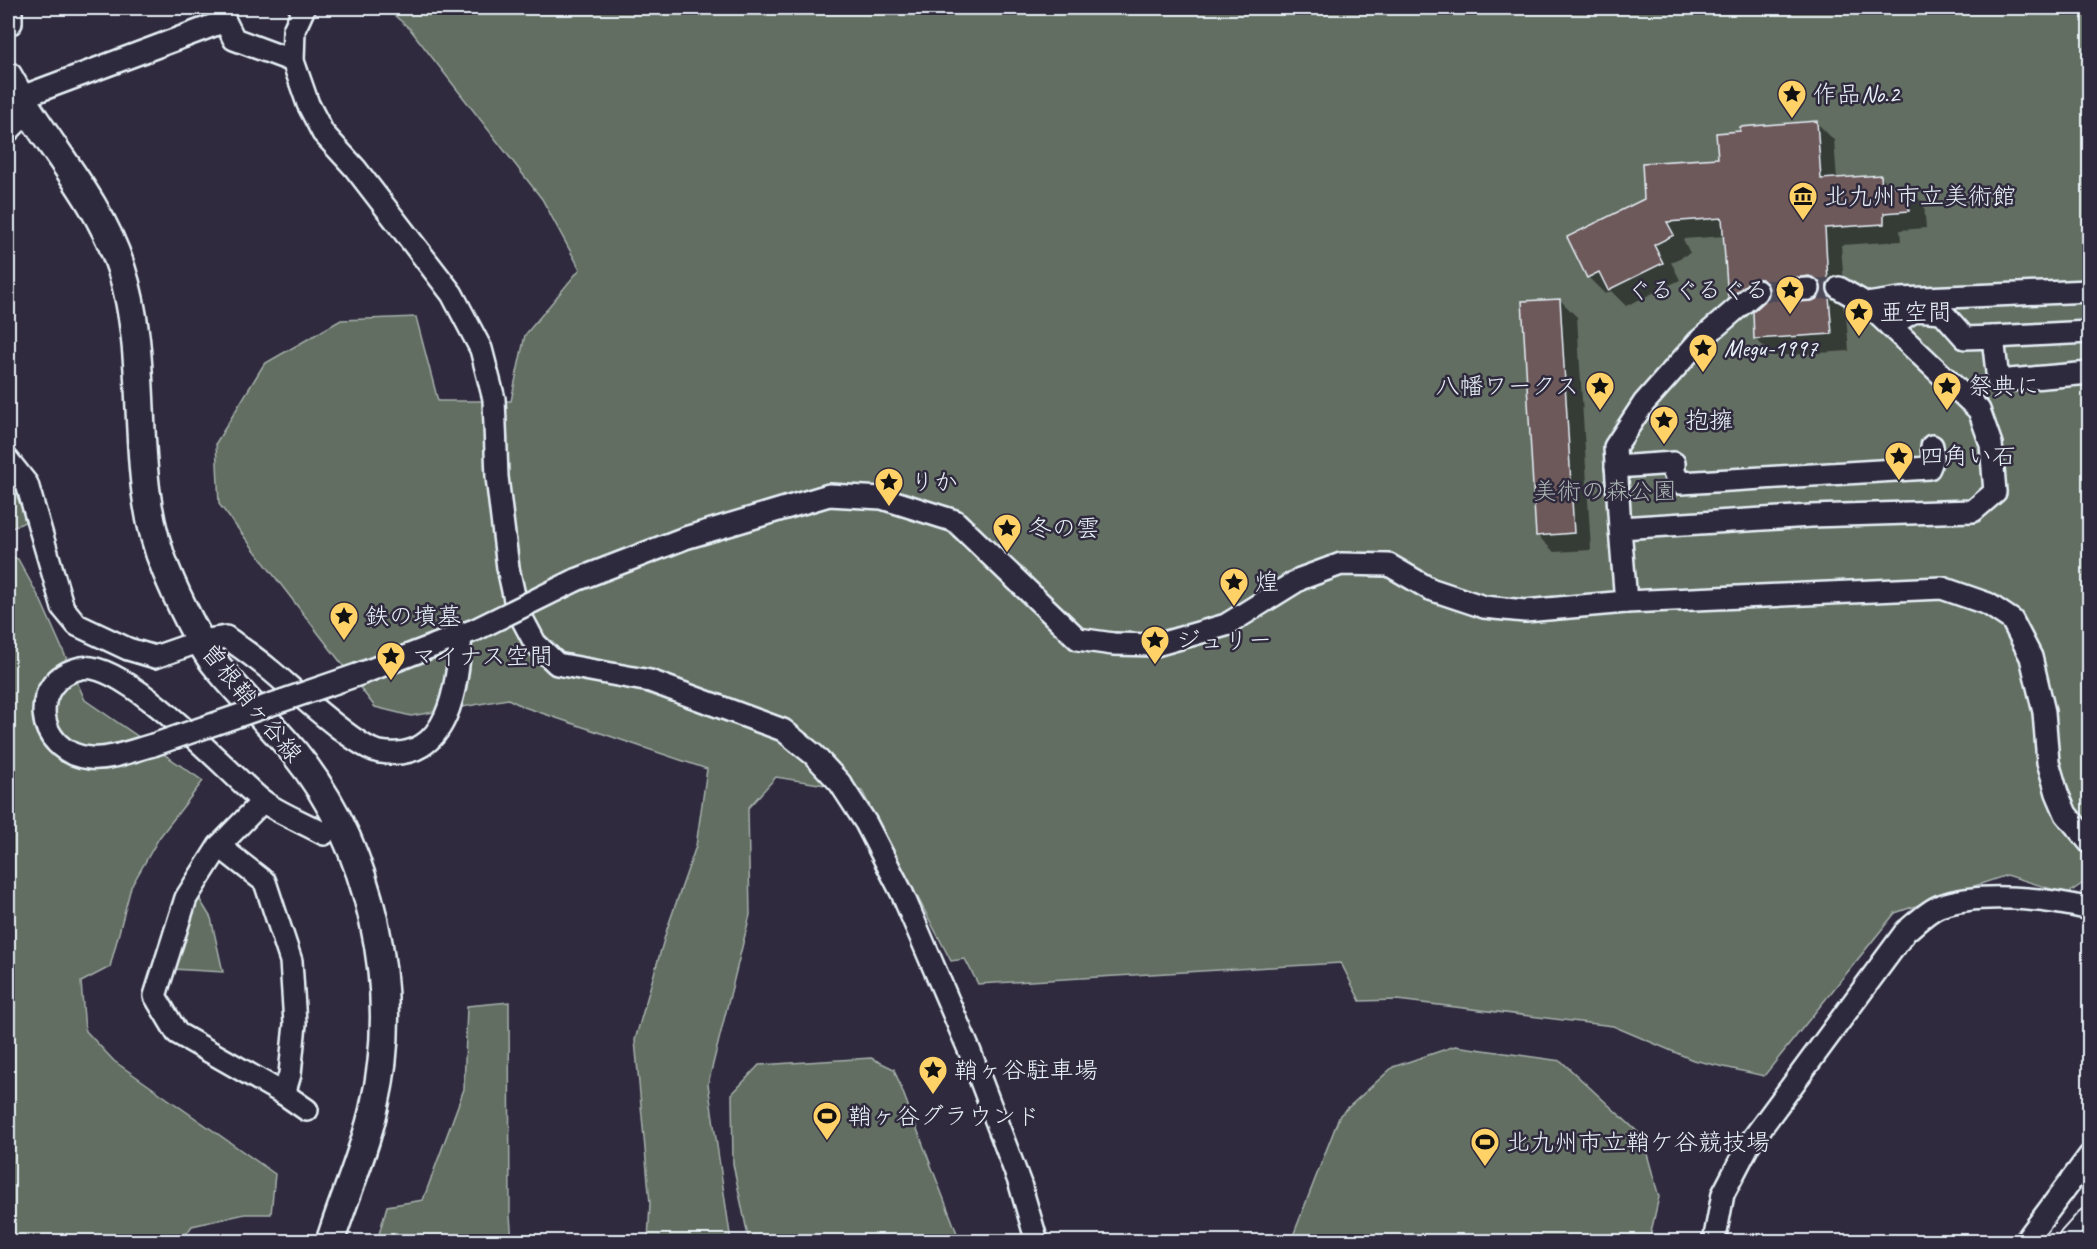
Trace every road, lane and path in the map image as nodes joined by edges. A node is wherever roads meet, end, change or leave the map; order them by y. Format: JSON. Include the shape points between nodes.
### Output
{"nodes":[{"id":1,"x":304,"y":8,"type":"edge"},
{"id":2,"x":293,"y":61,"type":"junction"},
{"id":3,"x":14,"y":107,"type":"edge"},
{"id":4,"x":1839,"y":288,"type":"tunnel mouth"},
{"id":5,"x":1757,"y":291,"type":"tunnel mouth"},
{"id":6,"x":2090,"y":291,"type":"edge"},
{"id":7,"x":1867,"y":304,"type":"junction"},
{"id":8,"x":1890,"y":326,"type":"junction"},
{"id":9,"x":2090,"y":332,"type":"edge"},
{"id":10,"x":1993,"y":337,"type":"junction"},
{"id":11,"x":2090,"y":373,"type":"edge"},
{"id":12,"x":1932,"y":446,"type":"dead end"},
{"id":13,"x":8,"y":460,"type":"edge"},
{"id":14,"x":1616,"y":468,"type":"junction"},
{"id":15,"x":1620,"y":528,"type":"junction"},
{"id":16,"x":1626,"y":602,"type":"junction"},
{"id":17,"x":468,"y":633,"type":"junction"},
{"id":18,"x":194,"y":644,"type":"junction"},
{"id":19,"x":262,"y":801,"type":"junction"},
{"id":20,"x":324,"y":834,"type":"junction"},
{"id":21,"x":2090,"y":843,"type":"edge"},
{"id":22,"x":219,"y":846,"type":"junction"},
{"id":23,"x":2090,"y":909,"type":"edge"},
{"id":24,"x":284,"y":1094,"type":"junction"},
{"id":25,"x":307,"y":1110,"type":"dead end"},
{"id":26,"x":2090,"y":1155,"type":"edge"},
{"id":27,"x":2090,"y":1223,"type":"edge"},
{"id":28,"x":314,"y":1242,"type":"edge"},
{"id":29,"x":330,"y":1242,"type":"edge"},
{"id":30,"x":1037,"y":1242,"type":"edge"},
{"id":31,"x":1714,"y":1242,"type":"edge"},
{"id":32,"x":2025,"y":1242,"type":"edge"},
{"id":33,"x":2073,"y":1242,"type":"edge"}],
"edges":[{"from":1,"to":2,"type":"street","via":[[294,30]]},
{"from":2,"to":3,"type":"street","via":[[234,39],[225,21]]},
{"from":2,"to":30,"type":"street","via":[[323,133],[355,168],[452,294],[482,349],[494,399],[497,477],[508,568],[517,609],[535,643],[557,664],[650,681],[783,730],[840,783],[907,904],[970,1053],[1020,1184]]},
{"from":3,"to":18,"type":"main road","name":"曽根鞘ヶ谷線","via":[[78,183],[121,268],[139,353],[146,490],[151,516],[166,571]]},
{"from":4,"to":7,"type":"street"},
{"from":5,"to":14,"type":"street","via":[[1699,340],[1644,403],[1615,447]]},
{"from":6,"to":7,"type":"street","via":[[1900,299]]},
{"from":7,"to":8,"type":"street"},
{"from":8,"to":10,"type":"street","via":[[1916,310],[1942,312],[1965,338]]},
{"from":8,"to":15,"type":"street","via":[[1979,410],[1992,444],[1995,492],[1973,511]]},
{"from":9,"to":10,"type":"street"},
{"from":10,"to":11,"type":"street","via":[[1998,381]]},
{"from":12,"to":14,"type":"street","via":[[1929,468],[1681,483],[1674,473],[1674,463]]},
{"from":13,"to":18,"type":"street","via":[[27,484],[63,608],[76,625],[155,657]]},
{"from":14,"to":15,"type":"street"},
{"from":15,"to":16,"type":"street"},
{"from":16,"to":17,"type":"street","bridge":true,"via":[[1526,611],[1484,607],[1430,589],[1389,565],[1341,564],[1300,579],[1227,625],[1156,645],[1113,644],[1078,639],[955,521],[882,498],[829,495],[685,538],[576,580]]},
{"from":16,"to":21,"type":"street","via":[[1942,588],[1988,604],[2012,620],[2031,657],[2044,712],[2048,762],[2057,793],[2066,814]]},
{"from":17,"to":18,"type":"street","via":[[449,708],[437,736],[410,752],[378,753],[338,727],[226,637]]},
{"from":17,"to":19,"type":"street","bridge":true,"via":[[360,674],[153,746],[92,758],[59,748],[46,727],[46,696],[55,680],[68,670],[90,666],[123,679],[157,706]]},
{"from":18,"to":20,"type":"main road","name":"曽根鞘ヶ谷線","via":[[201,672],[281,760],[301,787]]},
{"from":18,"to":29,"type":"main road","name":"曽根鞘ヶ谷線","via":[[315,780],[341,826],[373,922],[382,963],[382,1066],[368,1131]]},
{"from":19,"to":20,"type":"street"},
{"from":19,"to":22,"type":"street"},
{"from":20,"to":28,"type":"main road","name":"曽根鞘ヶ谷線","via":[[344,877],[358,925],[366,964],[369,1018],[358,1106]]},
{"from":22,"to":24,"type":"street","via":[[265,882],[291,961],[295,1024]]},
{"from":22,"to":24,"type":"street","via":[[186,898],[155,996],[177,1033]]},
{"from":23,"to":31,"type":"street","via":[[2055,900],[1989,898],[1939,906],[1906,931],[1749,1144],[1723,1194]]},
{"from":24,"to":25,"type":"street"},
{"from":26,"to":32,"type":"street"},
{"from":27,"to":33,"type":"highway"}]}
